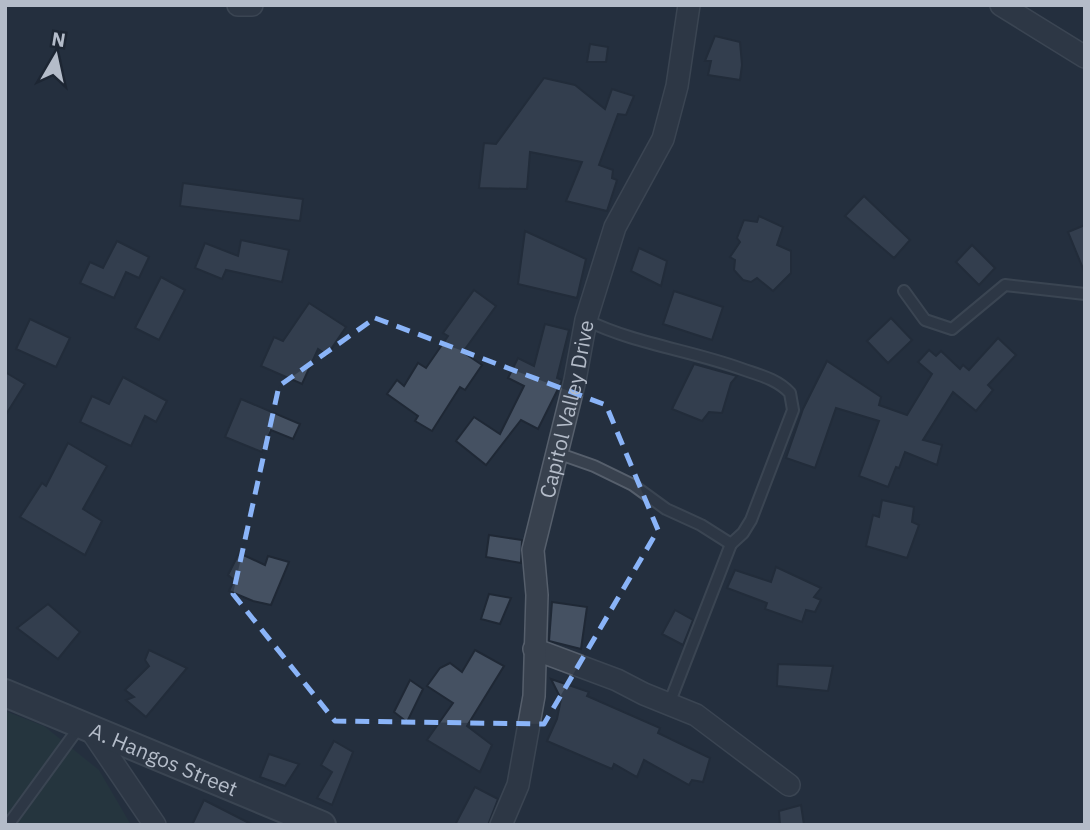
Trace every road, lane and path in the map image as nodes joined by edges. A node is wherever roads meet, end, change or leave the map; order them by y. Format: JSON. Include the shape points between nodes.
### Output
{"nodes":[{"id":1,"x":238,"y":5,"type":"edge"},
{"id":2,"x":252,"y":5,"type":"edge"},
{"id":3,"x":689,"y":5,"type":"edge"},
{"id":4,"x":1001,"y":5,"type":"edge"},
{"id":5,"x":1085,"y":57,"type":"edge"},
{"id":6,"x":904,"y":291,"type":"dead end"},
{"id":7,"x":1085,"y":294,"type":"edge"},
{"id":8,"x":586,"y":320,"type":"junction"},
{"id":9,"x":557,"y":453,"type":"junction"},
{"id":10,"x":731,"y":544,"type":"junction"},
{"id":11,"x":534,"y":649,"type":"junction"},
{"id":12,"x":5,"y":693,"type":"edge"},
{"id":13,"x":669,"y":704,"type":"junction"},
{"id":14,"x":85,"y":725,"type":"junction"},
{"id":15,"x":789,"y":785,"type":"dead end"},
{"id":16,"x":8,"y":825,"type":"edge"},
{"id":17,"x":155,"y":825,"type":"edge"},
{"id":18,"x":321,"y":825,"type":"edge"},
{"id":19,"x":501,"y":825,"type":"edge"}],
"edges":[{"from":1,"to":2,"type":"street"},
{"from":3,"to":8,"type":"street","name":"Capitol Valley Drive","via":[[677,86],[663,139],[615,227]]},
{"from":4,"to":5,"type":"street"},
{"from":6,"to":7,"type":"lane","via":[[925,320],[952,329],[1005,285]]},
{"from":8,"to":9,"type":"street","name":"Capitol Valley Drive"},
{"from":8,"to":10,"type":"lane","via":[[611,332],[722,362],[772,380],[790,393],[793,410],[763,489],[743,533]]},
{"from":9,"to":10,"type":"lane","via":[[633,485],[666,509]]},
{"from":9,"to":11,"type":"street","name":"Capitol Valley Drive","via":[[533,550],[537,595]]},
{"from":10,"to":13,"type":"lane"},
{"from":11,"to":13,"type":"street"},
{"from":11,"to":19,"type":"street","name":"Capitol Valley Drive","via":[[534,696],[518,785]]},
{"from":12,"to":14,"type":"street","name":"A. Hangos Street"},
{"from":13,"to":15,"type":"street","via":[[696,715]]},
{"from":14,"to":16,"type":"lane"},
{"from":14,"to":17,"type":"street"},
{"from":14,"to":18,"type":"street","name":"A. Hangos Street"}]}
